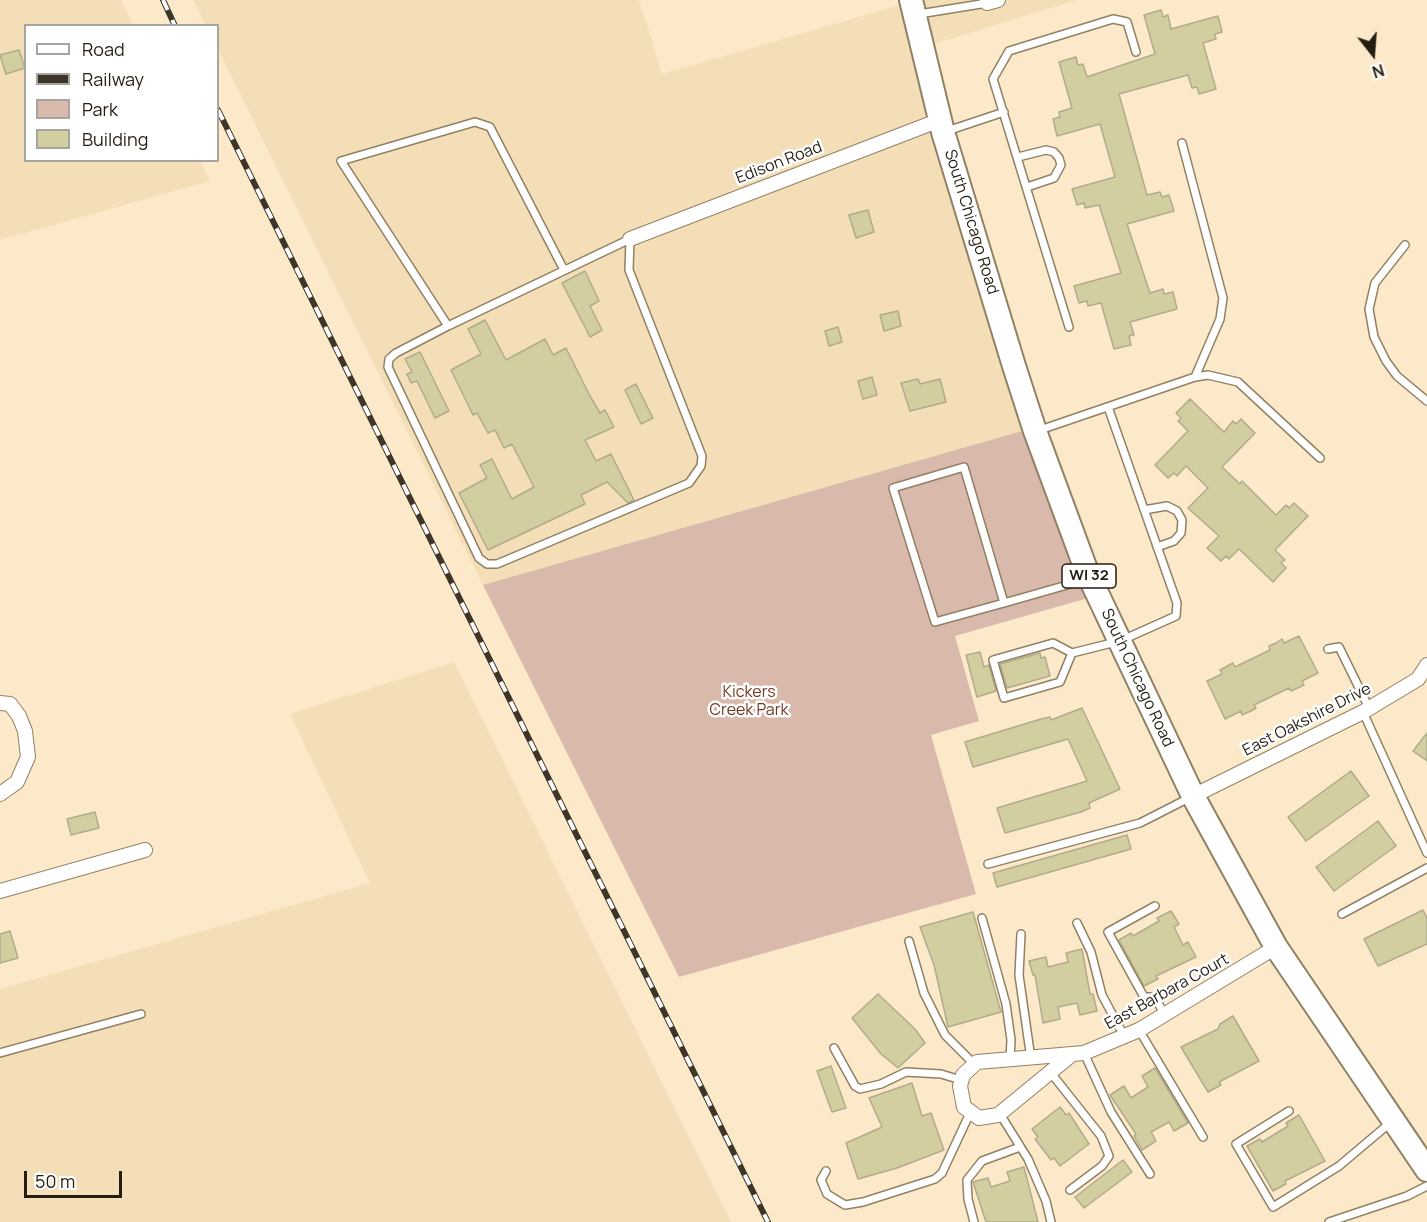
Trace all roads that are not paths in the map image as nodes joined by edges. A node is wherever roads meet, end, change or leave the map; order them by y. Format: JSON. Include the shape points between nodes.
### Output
{"nodes":[{"id":1,"x":991,"y":1,"type":"edge"},
{"id":2,"x":913,"y":8,"type":"edge"},
{"id":3,"x":1136,"y":52,"type":"dead end"},
{"id":4,"x":1004,"y":112,"type":"junction"},
{"id":5,"x":941,"y":126,"type":"junction"},
{"id":6,"x":1182,"y":143,"type":"dead end"},
{"id":7,"x":1018,"y":157,"type":"junction"},
{"id":8,"x":1027,"y":187,"type":"junction"},
{"id":9,"x":630,"y":239,"type":"junction"},
{"id":10,"x":1405,"y":245,"type":"dead end"},
{"id":11,"x":564,"y":270,"type":"junction"},
{"id":12,"x":448,"y":326,"type":"junction"},
{"id":13,"x":1069,"y":327,"type":"dead end"},
{"id":14,"x":1195,"y":376,"type":"junction"},
{"id":15,"x":1427,"y":401,"type":"edge"},
{"id":16,"x":1108,"y":407,"type":"junction"},
{"id":17,"x":1035,"y":431,"type":"junction"},
{"id":18,"x":1320,"y":458,"type":"dead end"},
{"id":19,"x":1144,"y":510,"type":"junction"},
{"id":20,"x":1157,"y":547,"type":"junction"},
{"id":21,"x":1090,"y":578,"type":"junction"},
{"id":22,"x":1004,"y":603,"type":"junction"},
{"id":23,"x":1120,"y":641,"type":"junction"},
{"id":24,"x":1328,"y":649,"type":"dead end"},
{"id":25,"x":1072,"y":653,"type":"junction"},
{"id":26,"x":1427,"y":665,"type":"edge"},
{"id":27,"x":0,"y":703,"type":"edge"},
{"id":28,"x":1366,"y":710,"type":"junction"},
{"id":29,"x":0,"y":794,"type":"edge"},
{"id":30,"x":1193,"y":796,"type":"junction"},
{"id":31,"x":145,"y":850,"type":"dead end"},
{"id":32,"x":1427,"y":853,"type":"edge"},
{"id":33,"x":988,"y":864,"type":"dead end"},
{"id":34,"x":1427,"y":868,"type":"edge"},
{"id":35,"x":0,"y":891,"type":"edge"},
{"id":36,"x":1155,"y":906,"type":"dead end"},
{"id":37,"x":1342,"y":914,"type":"dead end"},
{"id":38,"x":982,"y":918,"type":"dead end"},
{"id":39,"x":1077,"y":923,"type":"dead end"},
{"id":40,"x":1021,"y":934,"type":"dead end"},
{"id":41,"x":909,"y":941,"type":"dead end"},
{"id":42,"x":1276,"y":947,"type":"junction"},
{"id":43,"x":141,"y":1014,"type":"dead end"},
{"id":44,"x":1165,"y":1016,"type":"junction"},
{"id":45,"x":1139,"y":1030,"type":"junction"},
{"id":46,"x":1124,"y":1036,"type":"junction"},
{"id":47,"x":834,"y":1048,"type":"dead end"},
{"id":48,"x":0,"y":1053,"type":"edge"},
{"id":49,"x":1077,"y":1055,"type":"junction"},
{"id":50,"x":1031,"y":1059,"type":"junction"},
{"id":51,"x":1010,"y":1060,"type":"junction"},
{"id":52,"x":974,"y":1064,"type":"junction"},
{"id":53,"x":1051,"y":1073,"type":"junction"},
{"id":54,"x":962,"y":1080,"type":"junction"},
{"id":55,"x":1289,"y":1111,"type":"dead end"},
{"id":56,"x":970,"y":1113,"type":"junction"},
{"id":57,"x":1000,"y":1114,"type":"junction"},
{"id":58,"x":1392,"y":1121,"type":"junction"},
{"id":59,"x":1203,"y":1137,"type":"dead end"},
{"id":60,"x":1020,"y":1148,"type":"junction"},
{"id":61,"x":1427,"y":1170,"type":"edge"},
{"id":62,"x":826,"y":1171,"type":"dead end"},
{"id":63,"x":1150,"y":1173,"type":"dead end"},
{"id":64,"x":1427,"y":1186,"type":"edge"},
{"id":65,"x":1070,"y":1190,"type":"dead end"},
{"id":66,"x":974,"y":1222,"type":"edge"},
{"id":67,"x":1052,"y":1222,"type":"edge"},
{"id":68,"x":1329,"y":1222,"type":"edge"}],
"edges":[{"from":1,"to":2,"type":"lane"},
{"from":2,"to":5,"type":"main road","name":"South Chicago Road","number":"WI 32"},
{"from":3,"to":4,"type":"lane","via":[[1127,22],[1113,19],[1009,51],[993,79]]},
{"from":4,"to":5,"type":"lane"},
{"from":4,"to":7,"type":"lane"},
{"from":5,"to":9,"type":"street","name":"Edison Road"},
{"from":5,"to":17,"type":"main road","name":"South Chicago Road","number":"WI 32"},
{"from":6,"to":14,"type":"lane","via":[[1223,298],[1220,319]]},
{"from":7,"to":8,"type":"lane"},
{"from":7,"to":8,"type":"lane","via":[[1046,150],[1059,158],[1061,165],[1054,178]]},
{"from":8,"to":13,"type":"lane"},
{"from":9,"to":11,"type":"lane"},
{"from":9,"to":12,"type":"lane","via":[[629,270],[702,456],[689,483],[497,564],[487,564],[479,558],[388,367],[396,352]]},
{"from":10,"to":15,"type":"lane","via":[[1375,283],[1370,309],[1374,337],[1386,361],[1396,376]]},
{"from":11,"to":12,"type":"lane"},
{"from":11,"to":12,"type":"lane","via":[[490,127],[475,122],[340,161]]},
{"from":14,"to":16,"type":"lane"},
{"from":14,"to":18,"type":"lane","via":[[1238,382]]},
{"from":16,"to":17,"type":"lane"},
{"from":16,"to":19,"type":"lane"},
{"from":17,"to":21,"type":"main road","name":"South Chicago Road","number":"WI 32"},
{"from":19,"to":20,"type":"lane"},
{"from":19,"to":20,"type":"lane","via":[[1167,506],[1178,511],[1182,520],[1181,533],[1174,541]]},
{"from":20,"to":23,"type":"lane","via":[[1177,603],[1176,616]]},
{"from":21,"to":22,"type":"lane"},
{"from":21,"to":23,"type":"main road","name":"South Chicago Road","number":"WI 32"},
{"from":22,"to":22,"type":"lane","via":[[935,622],[893,488],[964,467]]},
{"from":23,"to":25,"type":"lane"},
{"from":23,"to":30,"type":"main road","name":"South Chicago Road","number":"WI 32"},
{"from":24,"to":28,"type":"lane","via":[[1339,647]]},
{"from":25,"to":25,"type":"lane","via":[[1060,682],[1004,698],[993,660],[1053,643]]},
{"from":26,"to":28,"type":"street","name":"East Oakshire Drive","via":[[1418,679]]},
{"from":27,"to":29,"type":"street","via":[[9,704],[19,716],[28,757],[17,782]]},
{"from":28,"to":30,"type":"street","name":"East Oakshire Drive"},
{"from":28,"to":32,"type":"lane"},
{"from":30,"to":33,"type":"lane","via":[[1140,822]]},
{"from":30,"to":42,"type":"main road","name":"South Chicago Road","number":"WI 32"},
{"from":31,"to":35,"type":"street"},
{"from":34,"to":37,"type":"lane"},
{"from":36,"to":44,"type":"lane","via":[[1108,932],[1144,997],[1155,997]]},
{"from":38,"to":51,"type":"lane","via":[[1006,1005]]},
{"from":39,"to":46,"type":"lane","via":[[1102,995]]},
{"from":40,"to":50,"type":"lane","via":[[1019,975]]},
{"from":41,"to":52,"type":"lane","via":[[924,993],[945,1035]]},
{"from":42,"to":44,"type":"street","name":"East Barbara Court"},
{"from":42,"to":58,"type":"main road","name":"South Chicago Road","number":"WI 32"},
{"from":43,"to":48,"type":"lane"},
{"from":44,"to":45,"type":"street","name":"East Barbara Court"},
{"from":45,"to":46,"type":"street","name":"East Barbara Court"},
{"from":45,"to":59,"type":"lane"},
{"from":46,"to":49,"type":"street","name":"East Barbara Court"},
{"from":47,"to":54,"type":"lane","via":[[860,1089],[906,1072]]},
{"from":49,"to":50,"type":"street","name":"East Barbara Court"},
{"from":49,"to":53,"type":"street","name":"East Barbara Court"},
{"from":49,"to":63,"type":"lane"},
{"from":50,"to":51,"type":"street","name":"East Barbara Court"},
{"from":51,"to":52,"type":"street","name":"East Barbara Court"},
{"from":52,"to":54,"type":"street"},
{"from":53,"to":57,"type":"street","name":"East Barbara Court"},
{"from":53,"to":65,"type":"lane","via":[[1101,1136],[1109,1156]]},
{"from":54,"to":56,"type":"street","via":[[960,1098]]},
{"from":55,"to":58,"type":"lane","via":[[1236,1144],[1273,1207],[1339,1166]]},
{"from":56,"to":57,"type":"street","via":[[979,1118]]},
{"from":56,"to":62,"type":"lane","via":[[942,1173],[935,1179],[845,1204],[827,1194],[821,1180]]},
{"from":57,"to":60,"type":"lane"},
{"from":58,"to":61,"type":"main road","name":"South Chicago Road","number":"WI 32"},
{"from":60,"to":66,"type":"lane","via":[[982,1161],[967,1180]]},
{"from":60,"to":67,"type":"lane"},
{"from":64,"to":68,"type":"lane"}]}
